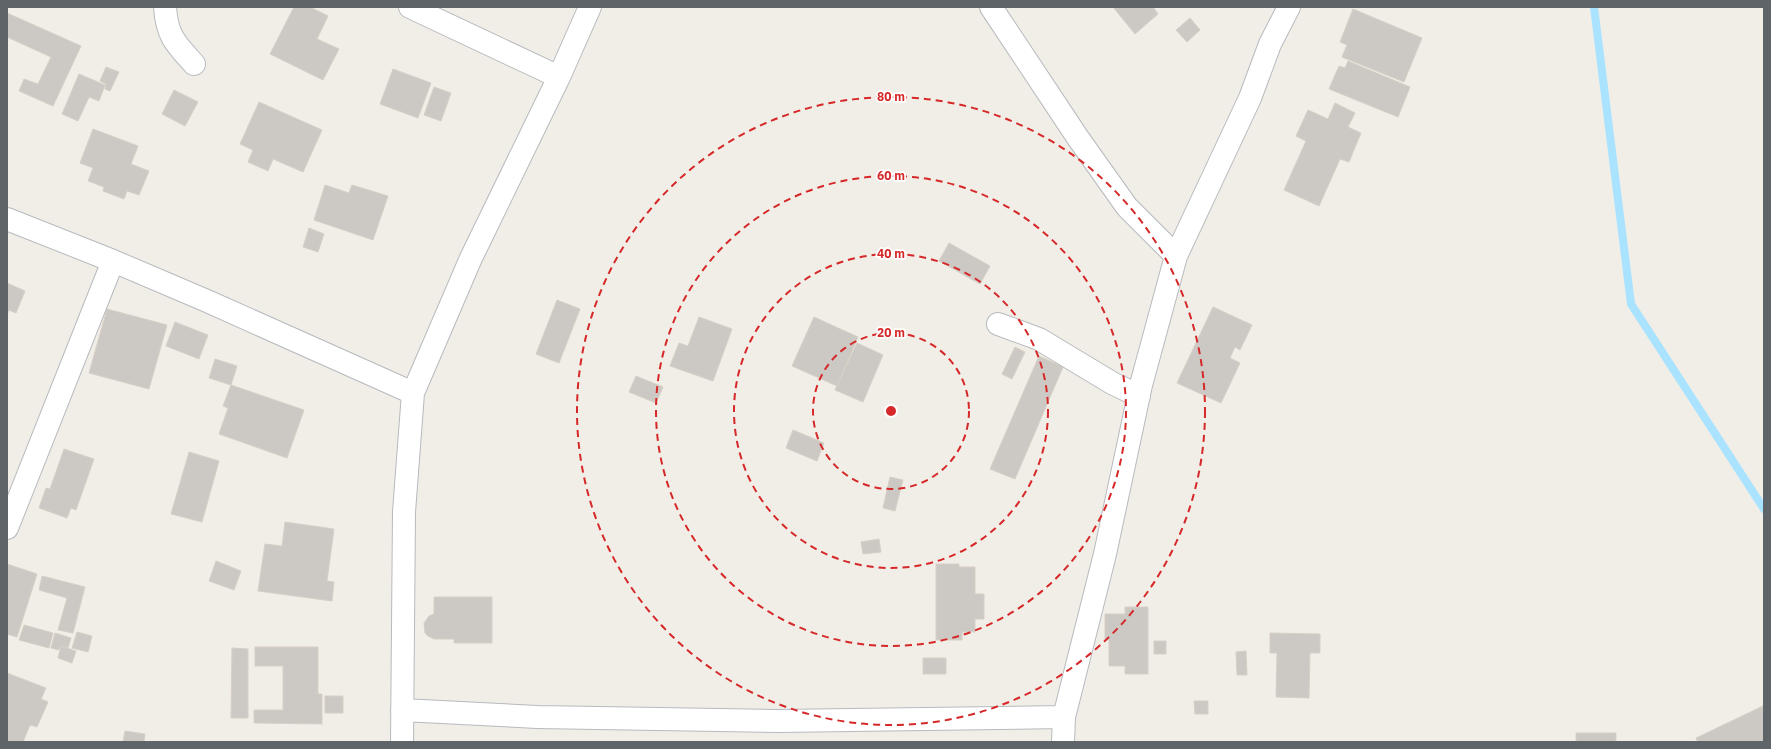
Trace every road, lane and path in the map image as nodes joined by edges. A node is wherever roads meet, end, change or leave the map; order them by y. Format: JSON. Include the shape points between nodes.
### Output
{"nodes":[{"id":1,"x":165,"y":7,"type":"edge"},
{"id":2,"x":410,"y":7,"type":"edge"},
{"id":3,"x":590,"y":7,"type":"edge"},
{"id":4,"x":991,"y":7,"type":"edge"},
{"id":5,"x":1289,"y":7,"type":"edge"},
{"id":6,"x":194,"y":64,"type":"dead end"},
{"id":7,"x":559,"y":77,"type":"junction"},
{"id":8,"x":7,"y":219,"type":"edge"},
{"id":9,"x":1176,"y":256,"type":"junction"},
{"id":10,"x":113,"y":261,"type":"junction"},
{"id":11,"x":998,"y":324,"type":"dead end"},
{"id":12,"x":414,"y":393,"type":"junction"},
{"id":13,"x":1139,"y":396,"type":"junction"},
{"id":14,"x":7,"y":528,"type":"edge"},
{"id":15,"x":402,"y":710,"type":"junction"},
{"id":16,"x":1064,"y":717,"type":"junction"},
{"id":17,"x":402,"y":742,"type":"edge"},
{"id":18,"x":1063,"y":742,"type":"edge"}],
"edges":[{"from":1,"to":6,"type":"street","via":[[166,24],[175,43]]},
{"from":2,"to":7,"type":"street"},
{"from":3,"to":7,"type":"street"},
{"from":4,"to":9,"type":"street","via":[[1078,138],[1128,207]]},
{"from":5,"to":9,"type":"street","via":[[1270,44],[1247,105]]},
{"from":7,"to":12,"type":"street","via":[[471,258]]},
{"from":8,"to":10,"type":"street"},
{"from":9,"to":13,"type":"street"},
{"from":10,"to":12,"type":"street"},
{"from":10,"to":14,"type":"street"},
{"from":11,"to":13,"type":"street","via":[[1039,339],[1112,383]]},
{"from":12,"to":15,"type":"street","via":[[404,512]]},
{"from":13,"to":16,"type":"street","via":[[1105,554]]},
{"from":15,"to":16,"type":"street","via":[[537,717],[778,721]]},
{"from":15,"to":17,"type":"street"},
{"from":16,"to":18,"type":"street"}]}
